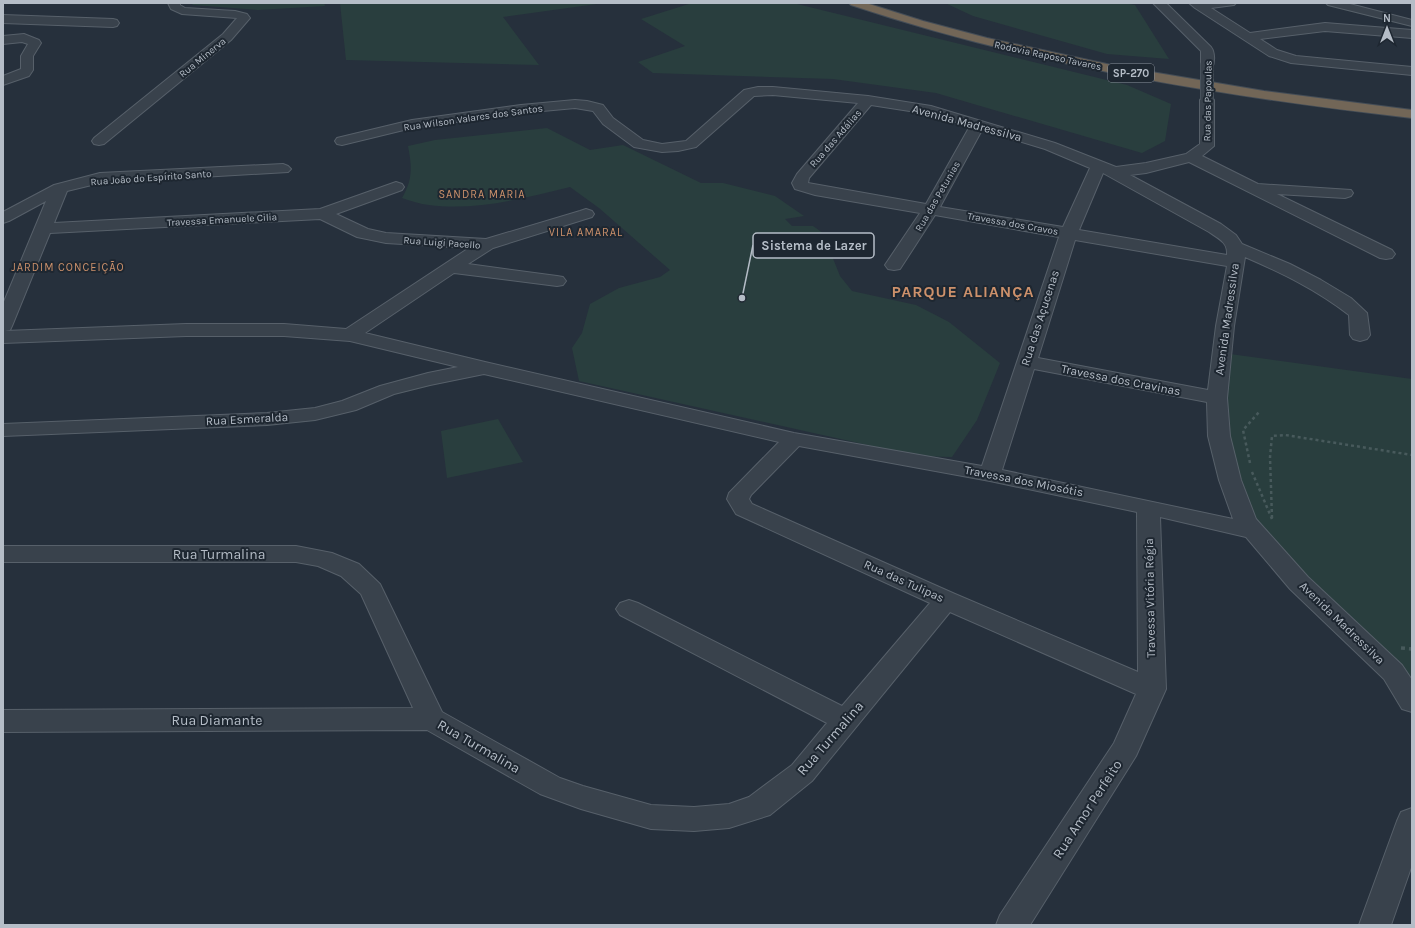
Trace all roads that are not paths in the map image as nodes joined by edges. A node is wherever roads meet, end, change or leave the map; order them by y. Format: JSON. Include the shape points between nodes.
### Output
{"nodes":[{"id":1,"x":174,"y":3,"type":"edge"},
{"id":2,"x":855,"y":3,"type":"edge"},
{"id":3,"x":875,"y":3,"type":"edge"},
{"id":4,"x":1159,"y":3,"type":"edge"},
{"id":5,"x":1230,"y":3,"type":"edge"},
{"id":6,"x":1332,"y":3,"type":"edge"},
{"id":7,"x":1197,"y":4,"type":"edge"},
{"id":8,"x":3,"y":19,"type":"edge"},
{"id":9,"x":113,"y":23,"type":"dead end"},
{"id":10,"x":1411,"y":27,"type":"edge"},
{"id":11,"x":1248,"y":37,"type":"junction"},
{"id":12,"x":3,"y":40,"type":"edge"},
{"id":13,"x":1412,"y":71,"type":"edge"},
{"id":14,"x":3,"y":81,"type":"edge"},
{"id":15,"x":745,"y":96,"type":"joint"},
{"id":16,"x":868,"y":100,"type":"junction"},
{"id":17,"x":1412,"y":106,"type":"edge"},
{"id":18,"x":1412,"y":114,"type":"edge"},
{"id":19,"x":978,"y":125,"type":"junction"},
{"id":20,"x":99,"y":141,"type":"dead end"},
{"id":21,"x":342,"y":141,"type":"dead end"},
{"id":22,"x":1191,"y":157,"type":"junction"},
{"id":23,"x":1106,"y":168,"type":"junction"},
{"id":24,"x":283,"y":169,"type":"dead end"},
{"id":25,"x":802,"y":177,"type":"joint"},
{"id":26,"x":396,"y":187,"type":"dead end"},
{"id":27,"x":1252,"y":187,"type":"junction"},
{"id":28,"x":60,"y":188,"type":"junction"},
{"id":29,"x":1345,"y":193,"type":"dead end"},
{"id":30,"x":931,"y":209,"type":"junction"},
{"id":31,"x":322,"y":214,"type":"junction"},
{"id":32,"x":586,"y":214,"type":"dead end"},
{"id":33,"x":4,"y":217,"type":"edge"},
{"id":34,"x":46,"y":222,"type":"junction"},
{"id":35,"x":1068,"y":233,"type":"junction"},
{"id":36,"x":487,"y":244,"type":"junction"},
{"id":37,"x":1386,"y":254,"type":"dead end"},
{"id":38,"x":1236,"y":255,"type":"junction"},
{"id":39,"x":894,"y":265,"type":"dead end"},
{"id":40,"x":451,"y":267,"type":"junction"},
{"id":41,"x":557,"y":281,"type":"dead end"},
{"id":42,"x":3,"y":326,"type":"edge"},
{"id":43,"x":350,"y":335,"type":"junction"},
{"id":44,"x":1360,"y":335,"type":"dead end"},
{"id":45,"x":3,"y":337,"type":"edge"},
{"id":46,"x":1026,"y":362,"type":"junction"},
{"id":47,"x":485,"y":368,"type":"junction"},
{"id":48,"x":1217,"y":398,"type":"junction"},
{"id":49,"x":8,"y":433,"type":"edge"},
{"id":50,"x":794,"y":439,"type":"junction"},
{"id":51,"x":990,"y":474,"type":"junction"},
{"id":52,"x":1148,"y":507,"type":"junction"},
{"id":53,"x":1252,"y":531,"type":"junction"},
{"id":54,"x":3,"y":554,"type":"edge"},
{"id":55,"x":946,"y":600,"type":"junction"},
{"id":56,"x":629,"y":609,"type":"dead end"},
{"id":57,"x":1152,"y":688,"type":"junction"},
{"id":58,"x":1412,"y":702,"type":"edge"},
{"id":59,"x":432,"y":719,"type":"junction"},
{"id":60,"x":846,"y":720,"type":"junction"},
{"id":61,"x":3,"y":721,"type":"edge"},
{"id":62,"x":1412,"y":821,"type":"edge"},
{"id":63,"x":1012,"y":925,"type":"edge"},
{"id":64,"x":1375,"y":925,"type":"edge"}],
"edges":[{"from":1,"to":20,"type":"street","name":"Rua Minerva","via":[[175,7],[182,10],[235,14],[244,18],[227,37]]},
{"from":2,"to":18,"type":"highway","name":"Rodovia Raposo Tavares","number":"SP-270","via":[[930,27],[1066,60],[1156,78]]},
{"from":3,"to":17,"type":"highway","name":"Rodovia Raposo Tavares","number":"SP-270","via":[[1009,41],[1086,58],[1243,86]]},
{"from":4,"to":22,"type":"street","name":"Rua das Papoulas","bridge":true,"via":[[1207,50],[1207,146]]},
{"from":5,"to":7,"type":"street"},
{"from":6,"to":10,"type":"street"},
{"from":7,"to":11,"type":"street"},
{"from":8,"to":9,"type":"street"},
{"from":10,"to":11,"type":"street","via":[[1396,32],[1326,27]]},
{"from":11,"to":13,"type":"street","via":[[1273,53],[1295,60]]},
{"from":12,"to":14,"type":"street","via":[[24,38],[35,43],[27,56],[27,70]]},
{"from":15,"to":16,"type":"street","name":"Avenida Madressilva","via":[[758,91],[773,91]]},
{"from":15,"to":21,"type":"street","name":"Rua Wilson Valares dos Santos","via":[[691,144],[678,147],[662,148],[639,144],[608,121],[598,108],[588,105],[535,107],[412,124]]},
{"from":16,"to":19,"type":"street","name":"Avenida Madressilva","via":[[931,110]]},
{"from":16,"to":25,"type":"street","name":"Rua das Adálias"},
{"from":19,"to":23,"type":"street","name":"Avenida Madressilva","via":[[1050,146]]},
{"from":19,"to":30,"type":"street","name":"Rua das Petunias"},
{"from":22,"to":23,"type":"street","name":"Rua das Papoulas","via":[[1146,168]]},
{"from":22,"to":27,"type":"street"},
{"from":23,"to":35,"type":"street","name":"Rua das Açucenas"},
{"from":23,"to":38,"type":"street","name":"Avenida Madressilva","via":[[1215,228],[1230,239]]},
{"from":24,"to":28,"type":"street","name":"Rua João do Espírito Santo","via":[[100,178]]},
{"from":25,"to":30,"type":"street","name":"Travessa dos Cravos","via":[[800,183],[805,188]]},
{"from":26,"to":31,"type":"street","name":"Travessa Emanuele Cilia"},
{"from":27,"to":29,"type":"street"},
{"from":27,"to":37,"type":"street"},
{"from":28,"to":33,"type":"street","name":"Rua João do Espírito Santo"},
{"from":28,"to":34,"type":"street"},
{"from":30,"to":35,"type":"street","name":"Travessa dos Cravos"},
{"from":30,"to":39,"type":"street","name":"Rua das Petunias"},
{"from":31,"to":34,"type":"street","name":"Travessa Emanuele Cilia"},
{"from":31,"to":36,"type":"street","name":"Rua Luigi Pacello","via":[[363,233],[386,238]]},
{"from":32,"to":36,"type":"street","name":"Rua Luigi Pacello"},
{"from":33,"to":34,"type":"street","name":"Travessa Emanuele Cilia"},
{"from":34,"to":42,"type":"street"},
{"from":35,"to":38,"type":"street","name":"Travessa dos Cravos"},
{"from":35,"to":46,"type":"street","name":"Rua das Açucenas"},
{"from":36,"to":40,"type":"street"},
{"from":38,"to":44,"type":"street","via":[[1285,268],[1342,299],[1358,313]]},
{"from":38,"to":48,"type":"street","name":"Avenida Madressilva"},
{"from":40,"to":41,"type":"street"},
{"from":40,"to":43,"type":"street"},
{"from":43,"to":45,"type":"street","name":"Travessa dos Miosótis","via":[[284,330],[186,330]]},
{"from":43,"to":47,"type":"street","name":"Travessa dos Miosótis"},
{"from":46,"to":48,"type":"street","name":"Travessa dos Cravinas"},
{"from":46,"to":51,"type":"street","name":"Rua das Açucenas"},
{"from":47,"to":49,"type":"street","name":"Rua Esmeralda","via":[[387,390],[349,406],[315,414]]},
{"from":47,"to":50,"type":"street","name":"Travessa dos Miosótis"},
{"from":48,"to":53,"type":"street","name":"Avenida Madressilva","via":[[1219,436],[1230,480],[1245,521]]},
{"from":50,"to":51,"type":"street","name":"Travessa dos Miosótis"},
{"from":50,"to":55,"type":"street","name":"Rua das Tulipas","via":[[740,492],[738,499],[744,509]]},
{"from":51,"to":52,"type":"street","name":"Travessa dos Miosótis"},
{"from":52,"to":53,"type":"street","name":"Travessa dos Miosótis"},
{"from":52,"to":57,"type":"street","name":"Travessa Vitória Régia"},
{"from":53,"to":58,"type":"street","name":"Avenida Madressilva","via":[[1300,583],[1393,672]]},
{"from":54,"to":59,"type":"street","name":"Rua Turmalina","via":[[296,554],[323,558],[350,570],[371,590]]},
{"from":55,"to":57,"type":"street","name":"Rua das Tulipas"},
{"from":55,"to":60,"type":"street","name":"Rua Turmalina"},
{"from":56,"to":60,"type":"street"},
{"from":57,"to":63,"type":"street","name":"Rua Amor Perfeito","via":[[1126,748]]},
{"from":59,"to":60,"type":"street","name":"Rua Turmalina","via":[[550,786],[588,800],[651,816],[694,819],[729,816],[760,806],[802,773]]},
{"from":59,"to":61,"type":"street","name":"Rua Diamante"},
{"from":62,"to":64,"type":"street"}]}
